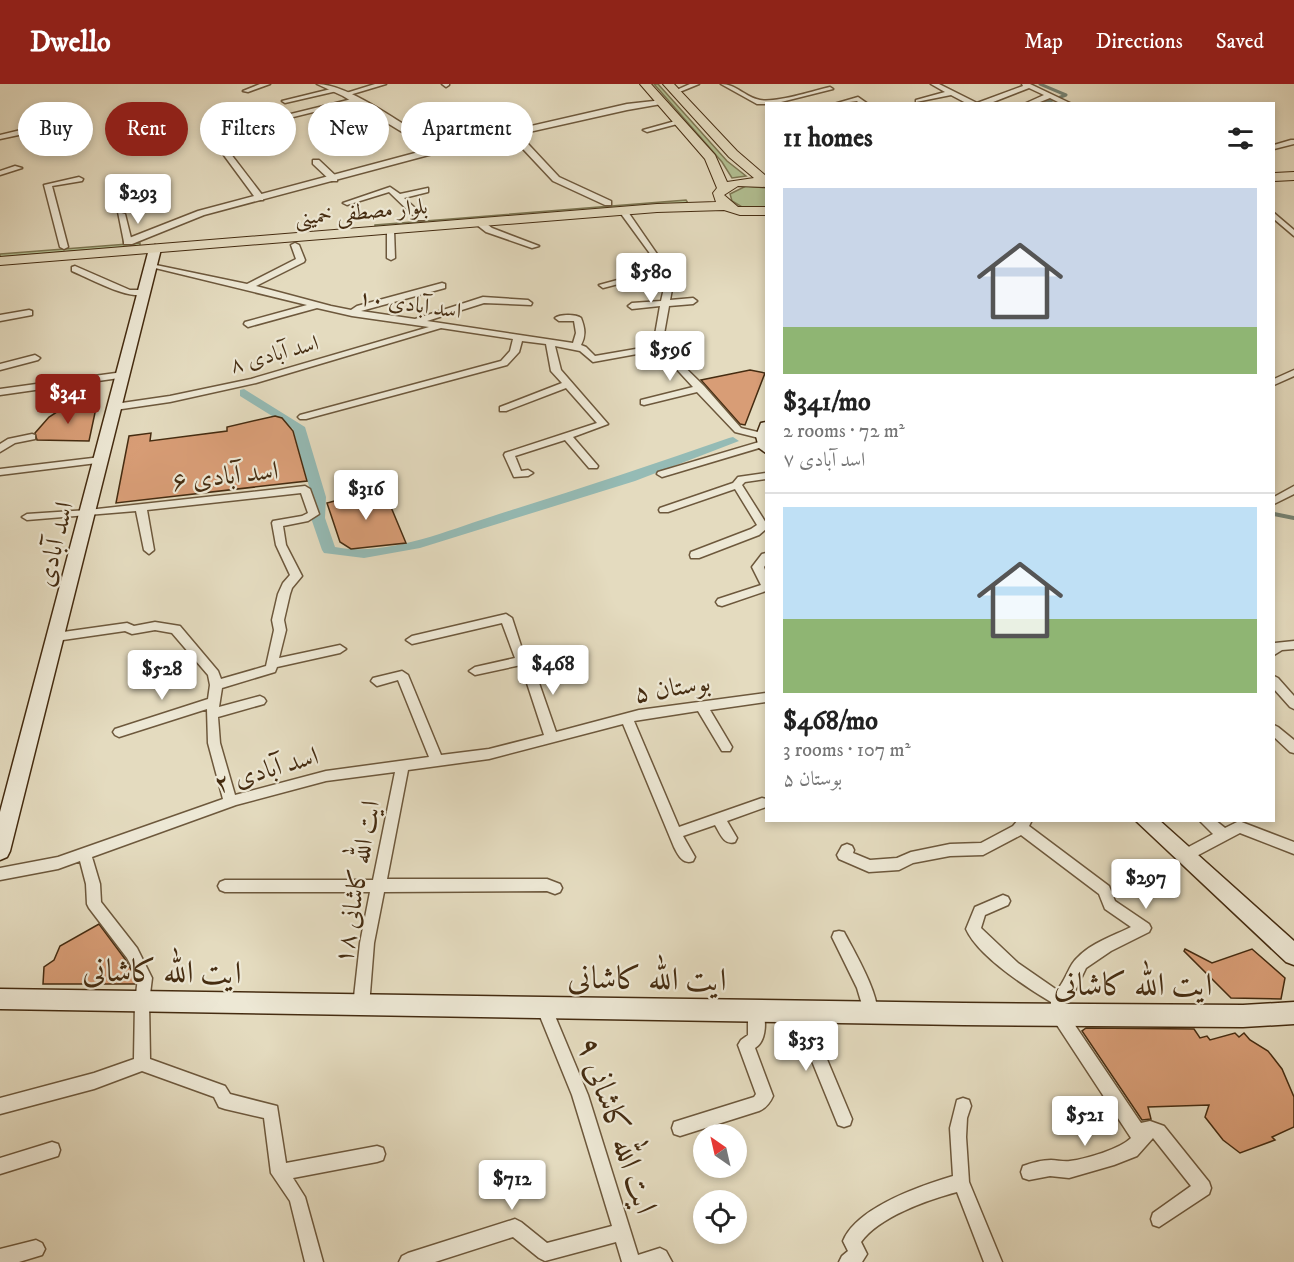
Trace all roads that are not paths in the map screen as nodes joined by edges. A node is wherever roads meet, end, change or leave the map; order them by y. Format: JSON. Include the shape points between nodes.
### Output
{"nodes":[{"id":1,"x":267,"y":84,"type":"edge"},
{"id":2,"x":321,"y":84,"type":"edge"},
{"id":3,"x":383,"y":84,"type":"edge"},
{"id":4,"x":645,"y":84,"type":"edge"},
{"id":5,"x":696,"y":84,"type":"edge"},
{"id":6,"x":724,"y":84,"type":"edge"},
{"id":7,"x":822,"y":84,"type":"edge"},
{"id":8,"x":934,"y":84,"type":"edge"},
{"id":9,"x":1027,"y":85,"type":"edge"},
{"id":10,"x":672,"y":88,"type":"edge"},
{"id":11,"x":335,"y":90,"type":"junction"},
{"id":12,"x":246,"y":91,"type":"dead end"},
{"id":13,"x":951,"y":93,"type":"junction"},
{"id":14,"x":346,"y":94,"type":"junction"},
{"id":15,"x":1051,"y":95,"type":"junction"},
{"id":16,"x":356,"y":100,"type":"junction"},
{"id":17,"x":285,"y":101,"type":"dead end"},
{"id":18,"x":918,"y":101,"type":"dead end"},
{"id":19,"x":359,"y":102,"type":"edge"},
{"id":20,"x":765,"y":102,"type":"edge"},
{"id":21,"x":774,"y":102,"type":"edge"},
{"id":22,"x":970,"y":102,"type":"edge"},
{"id":23,"x":985,"y":102,"type":"edge"},
{"id":24,"x":1032,"y":102,"type":"edge"},
{"id":25,"x":1065,"y":102,"type":"edge"},
{"id":26,"x":663,"y":103,"type":"junction"},
{"id":27,"x":296,"y":114,"type":"edge"},
{"id":28,"x":679,"y":122,"type":"junction"},
{"id":29,"x":533,"y":128,"type":"edge"},
{"id":30,"x":647,"y":130,"type":"dead end"},
{"id":31,"x":18,"y":133,"type":"edge"},
{"id":32,"x":0,"y":137,"type":"edge"},
{"id":33,"x":1294,"y":142,"type":"edge"},
{"id":34,"x":1275,"y":147,"type":"edge"},
{"id":35,"x":533,"y":154,"type":"edge"},
{"id":36,"x":229,"y":156,"type":"edge"},
{"id":37,"x":416,"y":156,"type":"edge"},
{"id":38,"x":316,"y":162,"type":"dead end"},
{"id":39,"x":744,"y":164,"type":"junction"},
{"id":40,"x":715,"y":167,"type":"junction"},
{"id":41,"x":18,"y":168,"type":"dead end"},
{"id":42,"x":0,"y":172,"type":"edge"},
{"id":43,"x":79,"y":179,"type":"dead end"},
{"id":44,"x":334,"y":179,"type":"junction"},
{"id":45,"x":765,"y":181,"type":"edge"},
{"id":46,"x":765,"y":182,"type":"edge"},
{"id":47,"x":425,"y":190,"type":"dead end"},
{"id":48,"x":721,"y":190,"type":"junction"},
{"id":49,"x":399,"y":197,"type":"junction"},
{"id":50,"x":260,"y":198,"type":"junction"},
{"id":51,"x":347,"y":203,"type":"dead end"},
{"id":52,"x":608,"y":204,"type":"junction"},
{"id":53,"x":726,"y":206,"type":"junction"},
{"id":54,"x":623,"y":211,"type":"junction"},
{"id":55,"x":765,"y":211,"type":"edge"},
{"id":56,"x":121,"y":214,"type":"dead end"},
{"id":57,"x":1275,"y":217,"type":"edge"},
{"id":58,"x":421,"y":218,"type":"junction"},
{"id":59,"x":480,"y":223,"type":"junction"},
{"id":60,"x":362,"y":228,"type":"junction"},
{"id":61,"x":390,"y":230,"type":"junction"},
{"id":62,"x":1294,"y":234,"type":"edge"},
{"id":63,"x":128,"y":242,"type":"junction"},
{"id":64,"x":157,"y":244,"type":"junction"},
{"id":65,"x":295,"y":245,"type":"dead end"},
{"id":66,"x":535,"y":246,"type":"dead end"},
{"id":67,"x":64,"y":247,"type":"junction"},
{"id":68,"x":0,"y":252,"type":"edge"},
{"id":69,"x":391,"y":258,"type":"dead end"},
{"id":70,"x":0,"y":261,"type":"edge"},
{"id":71,"x":151,"y":266,"type":"junction"},
{"id":72,"x":75,"y":269,"type":"dead end"},
{"id":73,"x":664,"y":270,"type":"junction"},
{"id":74,"x":603,"y":285,"type":"dead end"},
{"id":75,"x":442,"y":286,"type":"dead end"},
{"id":76,"x":249,"y":287,"type":"junction"},
{"id":77,"x":144,"y":293,"type":"junction"},
{"id":78,"x":693,"y":301,"type":"dead end"},
{"id":79,"x":528,"y":303,"type":"dead end"},
{"id":80,"x":665,"y":304,"type":"junction"},
{"id":81,"x":316,"y":305,"type":"junction"},
{"id":82,"x":632,"y":306,"type":"dead end"},
{"id":83,"x":29,"y":313,"type":"dead end"},
{"id":84,"x":352,"y":313,"type":"junction"},
{"id":85,"x":0,"y":318,"type":"edge"},
{"id":86,"x":559,"y":318,"type":"dead end"},
{"id":87,"x":414,"y":322,"type":"junction"},
{"id":88,"x":248,"y":324,"type":"dead end"},
{"id":89,"x":441,"y":326,"type":"junction"},
{"id":90,"x":518,"y":338,"type":"junction"},
{"id":91,"x":550,"y":342,"type":"junction"},
{"id":92,"x":575,"y":346,"type":"junction"},
{"id":93,"x":659,"y":347,"type":"junction"},
{"id":94,"x":35,"y":358,"type":"dead end"},
{"id":95,"x":0,"y":368,"type":"edge"},
{"id":96,"x":1294,"y":374,"type":"edge"},
{"id":97,"x":123,"y":375,"type":"junction"},
{"id":98,"x":1275,"y":382,"type":"edge"},
{"id":99,"x":568,"y":384,"type":"junction"},
{"id":100,"x":701,"y":388,"type":"junction"},
{"id":101,"x":0,"y":392,"type":"edge"},
{"id":102,"x":644,"y":402,"type":"dead end"},
{"id":103,"x":115,"y":407,"type":"junction"},
{"id":104,"x":503,"y":409,"type":"dead end"},
{"id":105,"x":303,"y":417,"type":"dead end"},
{"id":106,"x":32,"y":436,"type":"dead end"},
{"id":107,"x":567,"y":436,"type":"junction"},
{"id":108,"x":765,"y":438,"type":"edge"},
{"id":109,"x":0,"y":449,"type":"edge"},
{"id":110,"x":101,"y":460,"type":"junction"},
{"id":111,"x":593,"y":466,"type":"dead end"},
{"id":112,"x":0,"y":472,"type":"edge"},
{"id":113,"x":528,"y":473,"type":"dead end"},
{"id":114,"x":662,"y":474,"type":"dead end"},
{"id":115,"x":765,"y":476,"type":"edge"},
{"id":116,"x":738,"y":485,"type":"junction"},
{"id":117,"x":1294,"y":489,"type":"edge"},
{"id":118,"x":1276,"y":495,"type":"edge"},
{"id":119,"x":141,"y":507,"type":"junction"},
{"id":120,"x":664,"y":510,"type":"dead end"},
{"id":121,"x":88,"y":513,"type":"junction"},
{"id":122,"x":27,"y":518,"type":"dead end"},
{"id":123,"x":149,"y":550,"type":"dead end"},
{"id":124,"x":695,"y":555,"type":"dead end"},
{"id":125,"x":765,"y":558,"type":"edge"},
{"id":126,"x":765,"y":583,"type":"edge"},
{"id":127,"x":765,"y":585,"type":"edge"},
{"id":128,"x":722,"y":602,"type":"dead end"},
{"id":129,"x":56,"y":637,"type":"junction"},
{"id":130,"x":412,"y":640,"type":"dead end"},
{"id":131,"x":1294,"y":645,"type":"edge"},
{"id":132,"x":340,"y":649,"type":"dead end"},
{"id":133,"x":1275,"y":650,"type":"edge"},
{"id":134,"x":525,"y":660,"type":"junction"},
{"id":135,"x":272,"y":664,"type":"junction"},
{"id":136,"x":475,"y":671,"type":"dead end"},
{"id":137,"x":377,"y":681,"type":"dead end"},
{"id":138,"x":1275,"y":681,"type":"edge"},
{"id":139,"x":1275,"y":682,"type":"edge"},
{"id":140,"x":216,"y":685,"type":"junction"},
{"id":141,"x":1275,"y":688,"type":"edge"},
{"id":142,"x":1294,"y":689,"type":"edge"},
{"id":143,"x":765,"y":697,"type":"edge"},
{"id":144,"x":260,"y":701,"type":"dead end"},
{"id":145,"x":1294,"y":704,"type":"edge"},
{"id":146,"x":701,"y":705,"type":"junction"},
{"id":147,"x":213,"y":708,"type":"junction"},
{"id":148,"x":1294,"y":710,"type":"edge"},
{"id":149,"x":627,"y":718,"type":"junction"},
{"id":150,"x":1275,"y":731,"type":"edge"},
{"id":151,"x":119,"y":732,"type":"dead end"},
{"id":152,"x":551,"y":737,"type":"junction"},
{"id":153,"x":726,"y":747,"type":"dead end"},
{"id":154,"x":1294,"y":748,"type":"edge"},
{"id":155,"x":437,"y":762,"type":"junction"},
{"id":156,"x":402,"y":767,"type":"junction"},
{"id":157,"x":230,"y":802,"type":"junction"},
{"id":158,"x":762,"y":802,"type":"dead end"},
{"id":159,"x":719,"y":820,"type":"junction"},
{"id":160,"x":1147,"y":822,"type":"edge"},
{"id":161,"x":1208,"y":822,"type":"edge"},
{"id":162,"x":1024,"y":824,"type":"edge"},
{"id":163,"x":677,"y":833,"type":"junction"},
{"id":164,"x":1224,"y":835,"type":"junction"},
{"id":165,"x":730,"y":838,"type":"dead end"},
{"id":166,"x":1294,"y":848,"type":"edge"},
{"id":167,"x":847,"y":850,"type":"dead end"},
{"id":168,"x":0,"y":851,"type":"edge"},
{"id":169,"x":85,"y":855,"type":"junction"},
{"id":170,"x":1184,"y":856,"type":"junction"},
{"id":171,"x":688,"y":857,"type":"dead end"},
{"id":172,"x":0,"y":874,"type":"edge"},
{"id":173,"x":225,"y":886,"type":"dead end"},
{"id":174,"x":380,"y":887,"type":"junction"},
{"id":175,"x":555,"y":888,"type":"dead end"},
{"id":176,"x":1003,"y":901,"type":"dead end"},
{"id":177,"x":838,"y":937,"type":"dead end"},
{"id":178,"x":1294,"y":955,"type":"edge"},
{"id":179,"x":0,"y":999,"type":"edge"},
{"id":180,"x":142,"y":1002,"type":"junction"},
{"id":181,"x":361,"y":1006,"type":"junction"},
{"id":182,"x":1058,"y":1007,"type":"junction"},
{"id":183,"x":545,"y":1009,"type":"junction"},
{"id":184,"x":756,"y":1011,"type":"junction"},
{"id":185,"x":800,"y":1012,"type":"junction"},
{"id":186,"x":870,"y":1013,"type":"junction"},
{"id":187,"x":1294,"y":1013,"type":"edge"},
{"id":188,"x":142,"y":1064,"type":"junction"},
{"id":189,"x":0,"y":1106,"type":"edge"},
{"id":190,"x":963,"y":1106,"type":"dead end"},
{"id":191,"x":844,"y":1119,"type":"dead end"},
{"id":192,"x":680,"y":1128,"type":"dead end"},
{"id":193,"x":1150,"y":1129,"type":"junction"},
{"id":194,"x":52,"y":1150,"type":"dead end"},
{"id":195,"x":377,"y":1154,"type":"dead end"},
{"id":196,"x":0,"y":1166,"type":"edge"},
{"id":197,"x":1029,"y":1172,"type":"dead end"},
{"id":198,"x":279,"y":1173,"type":"junction"},
{"id":199,"x":961,"y":1182,"type":"junction"},
{"id":200,"x":1159,"y":1219,"type":"dead end"},
{"id":201,"x":622,"y":1232,"type":"junction"},
{"id":202,"x":36,"y":1249,"type":"dead end"},
{"id":203,"x":0,"y":1258,"type":"edge"},
{"id":204,"x":314,"y":1262,"type":"edge"},
{"id":205,"x":408,"y":1262,"type":"edge"},
{"id":206,"x":631,"y":1262,"type":"edge"},
{"id":207,"x":642,"y":1262,"type":"edge"},
{"id":208,"x":663,"y":1262,"type":"edge"},
{"id":209,"x":848,"y":1262,"type":"edge"},
{"id":210,"x":993,"y":1262,"type":"edge"}],
"edges":[{"from":1,"to":12,"type":"street"},
{"from":2,"to":11,"type":"street"},
{"from":3,"to":14,"type":"street"},
{"from":4,"to":26,"type":"main road"},
{"from":5,"to":10,"type":"street"},
{"from":6,"to":20,"type":"street","via":[[747,98]]},
{"from":7,"to":21,"type":"street","via":[[830,89]]},
{"from":8,"to":13,"type":"street"},
{"from":9,"to":15,"type":"street"},
{"from":9,"to":23,"type":"street"},
{"from":10,"to":39,"type":"main road"},
{"from":11,"to":14,"type":"street"},
{"from":11,"to":17,"type":"street"},
{"from":13,"to":18,"type":"street"},
{"from":13,"to":22,"type":"street"},
{"from":14,"to":16,"type":"street"},
{"from":15,"to":24,"type":"street"},
{"from":15,"to":25,"type":"street"},
{"from":16,"to":19,"type":"street"},
{"from":16,"to":27,"type":"street"},
{"from":26,"to":28,"type":"main road"},
{"from":26,"to":29,"type":"street"},
{"from":28,"to":30,"type":"street"},
{"from":28,"to":40,"type":"main road"},
{"from":31,"to":32,"type":"street"},
{"from":33,"to":34,"type":"street"},
{"from":35,"to":52,"type":"street","via":[[556,178]]},
{"from":36,"to":50,"type":"street"},
{"from":37,"to":44,"type":"street"},
{"from":38,"to":44,"type":"street"},
{"from":39,"to":40,"type":"main road","via":[[732,170]]},
{"from":39,"to":45,"type":"main road"},
{"from":40,"to":48,"type":"main road"},
{"from":41,"to":42,"type":"street"},
{"from":43,"to":67,"type":"street","via":[[48,185]]},
{"from":44,"to":50,"type":"street"},
{"from":46,"to":48,"type":"main road","name":"بلوار مصطفی خمینی","via":[[748,181]]},
{"from":47,"to":49,"type":"street"},
{"from":48,"to":52,"type":"main road","name":"بلوار مصطفی خمینی"},
{"from":48,"to":53,"type":"main road","via":[[718,197]]},
{"from":49,"to":51,"type":"street","via":[[390,189]]},
{"from":49,"to":58,"type":"street"},
{"from":50,"to":63,"type":"street","via":[[201,213]]},
{"from":52,"to":58,"type":"main road","name":"بلوار مصطفی خمینی"},
{"from":53,"to":54,"type":"main road","name":"بلوار مصطفی خمینی"},
{"from":53,"to":55,"type":"main road","name":"بلوار مصطفی خمینی","via":[[745,212]]},
{"from":54,"to":59,"type":"main road","name":"بلوار مصطفی خمینی"},
{"from":54,"to":73,"type":"street"},
{"from":56,"to":63,"type":"street"},
{"from":57,"to":62,"type":"street"},
{"from":58,"to":60,"type":"main road","name":"بلوار مصطفی خمینی"},
{"from":59,"to":61,"type":"main road","name":"بلوار مصطفی خمینی"},
{"from":59,"to":66,"type":"street"},
{"from":60,"to":61,"type":"main road","name":"بلوار مصطفی خمینی"},
{"from":60,"to":64,"type":"main road","name":"بلوار مصطفی خمینی"},
{"from":61,"to":69,"type":"street"},
{"from":63,"to":64,"type":"main road","name":"بلوار مصطفی خمینی"},
{"from":63,"to":67,"type":"main road","name":"بلوار مصطفی خمینی"},
{"from":64,"to":70,"type":"main road","name":"بلوار مصطفی خمینی"},
{"from":64,"to":71,"type":"main road","name":"اسد آبادی"},
{"from":65,"to":76,"type":"street","via":[[301,260]]},
{"from":67,"to":68,"type":"main road","name":"بلوار مصطفی خمینی"},
{"from":71,"to":76,"type":"street","name":"اسد آبادی ۱۰"},
{"from":71,"to":77,"type":"main road","name":"اسد آبادی"},
{"from":72,"to":77,"type":"street","via":[[129,292]]},
{"from":73,"to":74,"type":"street"},
{"from":73,"to":80,"type":"street","via":[[669,284]]},
{"from":75,"to":84,"type":"street"},
{"from":76,"to":81,"type":"street","name":"اسد آبادی ۱۰"},
{"from":77,"to":97,"type":"main road","name":"اسد آبادی"},
{"from":78,"to":80,"type":"street"},
{"from":79,"to":87,"type":"street","via":[[483,300]]},
{"from":80,"to":82,"type":"street"},
{"from":80,"to":93,"type":"street"},
{"from":81,"to":84,"type":"street","name":"اسد آبادی ۱۰"},
{"from":81,"to":88,"type":"street"},
{"from":83,"to":85,"type":"street"},
{"from":84,"to":87,"type":"street","name":"اسد آبادی ۱۰"},
{"from":86,"to":92,"type":"street","via":[[577,318],[580,341]]},
{"from":87,"to":89,"type":"street","name":"اسد آبادی ۱۰"},
{"from":89,"to":90,"type":"street","name":"اسد آبادی ۱۰"},
{"from":89,"to":103,"type":"street","name":"اسد آبادی ۸","via":[[253,381]]},
{"from":90,"to":91,"type":"street","name":"اسد آبادی ۱۰"},
{"from":90,"to":105,"type":"street","via":[[514,352],[504,363]]},
{"from":91,"to":92,"type":"street","name":"اسد آبادی ۱۰"},
{"from":91,"to":99,"type":"street","via":[[556,371]]},
{"from":92,"to":93,"type":"street","name":"اسد آبادی ۱۰","via":[[593,359]]},
{"from":93,"to":100,"type":"street"},
{"from":94,"to":95,"type":"street"},
{"from":96,"to":98,"type":"street"},
{"from":97,"to":101,"type":"street"},
{"from":97,"to":103,"type":"main road","name":"اسد آبادی"},
{"from":99,"to":104,"type":"street"},
{"from":99,"to":107,"type":"street","via":[[603,424]]},
{"from":100,"to":102,"type":"street"},
{"from":100,"to":108,"type":"street","via":[[738,430]]},
{"from":103,"to":110,"type":"main road","name":"اسد آبادی"},
{"from":106,"to":109,"type":"street"},
{"from":107,"to":111,"type":"street"},
{"from":107,"to":113,"type":"street","via":[[509,456],[518,475]]},
{"from":108,"to":114,"type":"street"},
{"from":110,"to":112,"type":"street"},
{"from":110,"to":121,"type":"main road","name":"اسد آبادی"},
{"from":115,"to":116,"type":"street","via":[[742,479]]},
{"from":116,"to":120,"type":"street"},
{"from":116,"to":124,"type":"street","via":[[763,526]]},
{"from":117,"to":118,"type":"street"},
{"from":119,"to":121,"type":"street","name":"اسد آبادی ۶"},
{"from":119,"to":123,"type":"street"},
{"from":119,"to":135,"type":"street","name":"اسد آبادی ۶","via":[[305,489],[314,514],[277,523],[281,545],[296,576],[284,594]]},
{"from":121,"to":122,"type":"street","name":"اسد آبادی ۶"},
{"from":121,"to":129,"type":"main road","name":"اسد آبادی"},
{"from":125,"to":126,"type":"street","via":[[758,567]]},
{"from":127,"to":128,"type":"street"},
{"from":129,"to":140,"type":"street","via":[[126,627],[176,628],[214,674]]},
{"from":129,"to":168,"type":"main road","name":"اسد آبادی"},
{"from":130,"to":134,"type":"street","via":[[506,618],[518,654]]},
{"from":131,"to":133,"type":"street"},
{"from":132,"to":135,"type":"street"},
{"from":134,"to":136,"type":"street"},
{"from":134,"to":152,"type":"street"},
{"from":135,"to":140,"type":"street","via":[[271,669]]},
{"from":137,"to":155,"type":"street","via":[[402,675]]},
{"from":138,"to":142,"type":"street"},
{"from":139,"to":145,"type":"street"},
{"from":140,"to":147,"type":"street"},
{"from":141,"to":148,"type":"street"},
{"from":143,"to":146,"type":"street","name":"بوستان ۵"},
{"from":144,"to":147,"type":"street"},
{"from":146,"to":149,"type":"street","name":"بوستان ۵"},
{"from":146,"to":153,"type":"street"},
{"from":147,"to":151,"type":"street"},
{"from":147,"to":157,"type":"street","via":[[214,743]]},
{"from":149,"to":152,"type":"street","name":"بوستان ۵"},
{"from":149,"to":163,"type":"street"},
{"from":150,"to":154,"type":"street"},
{"from":152,"to":155,"type":"street","name":"اسد آبادی ۲","via":[[489,754]]},
{"from":155,"to":156,"type":"street","name":"اسد آبادی ۲"},
{"from":156,"to":157,"type":"street","name":"اسد آبادی ۲","via":[[326,776]]},
{"from":156,"to":174,"type":"street","name":"ایت الله کاشانی ۱۸"},
{"from":157,"to":169,"type":"street","name":"اسد آبادی ۲"},
{"from":158,"to":159,"type":"street"},
{"from":159,"to":163,"type":"street"},
{"from":159,"to":165,"type":"street"},
{"from":160,"to":170,"type":"main road"},
{"from":161,"to":164,"type":"street"},
{"from":162,"to":167,"type":"street","via":[[984,849],[950,850],[899,864],[869,866],[844,855]]},
{"from":162,"to":182,"type":"street","via":[[1104,890],[1110,905],[1144,928],[1081,963]]},
{"from":163,"to":171,"type":"street"},
{"from":164,"to":166,"type":"street","via":[[1239,827]]},
{"from":164,"to":170,"type":"street"},
{"from":169,"to":172,"type":"street","name":"اسد آبادی ۲"},
{"from":169,"to":180,"type":"street","via":[[94,904],[132,953],[145,978]]},
{"from":170,"to":178,"type":"main road"},
{"from":173,"to":174,"type":"street"},
{"from":174,"to":175,"type":"street"},
{"from":174,"to":181,"type":"street","name":"ایت الله کاشانی ۱۸","via":[[367,943]]},
{"from":176,"to":182,"type":"street","via":[[980,911],[973,929],[990,949]]},
{"from":177,"to":186,"type":"street","via":[[864,987]]},
{"from":179,"to":180,"type":"main road","name":"ایت الله کاشانی"},
{"from":180,"to":181,"type":"main road","name":"ایت الله کاشانی"},
{"from":180,"to":188,"type":"street"},
{"from":181,"to":183,"type":"main road","name":"ایت الله کاشانی"},
{"from":182,"to":186,"type":"main road","name":"ایت الله کاشانی"},
{"from":182,"to":187,"type":"main road","name":"ایت الله کاشانی","via":[[1243,1016]]},
{"from":182,"to":193,"type":"street","via":[[1137,1132]]},
{"from":183,"to":184,"type":"main road","name":"ایت الله کاشانی"},
{"from":183,"to":201,"type":"street","name":"ایت الله کاشانی ۹","via":[[580,1095]]},
{"from":184,"to":185,"type":"main road","name":"ایت الله کاشانی"},
{"from":184,"to":192,"type":"street","via":[[756,1039],[746,1045],[765,1096],[759,1103]]},
{"from":185,"to":186,"type":"main road","name":"ایت الله کاشانی"},
{"from":185,"to":191,"type":"street"},
{"from":188,"to":189,"type":"street"},
{"from":188,"to":198,"type":"street","via":[[219,1091],[225,1101],[271,1112]]},
{"from":190,"to":199,"type":"street","via":[[956,1124]]},
{"from":193,"to":197,"type":"street","via":[[1131,1150],[1114,1157],[1069,1170]]},
{"from":193,"to":200,"type":"street","via":[[1158,1132],[1203,1188]]},
{"from":194,"to":196,"type":"street"},
{"from":195,"to":198,"type":"street"},
{"from":198,"to":204,"type":"street","via":[[297,1197]]},
{"from":199,"to":209,"type":"street","via":[[936,1188],[869,1223],[852,1241],[858,1254]]},
{"from":199,"to":210,"type":"street"},
{"from":201,"to":205,"type":"street","via":[[545,1252],[515,1228]]},
{"from":201,"to":206,"type":"street","name":"ایت الله کاشانی ۹"},
{"from":202,"to":203,"type":"street"},
{"from":207,"to":208,"type":"street","via":[[660,1257]]}]}
